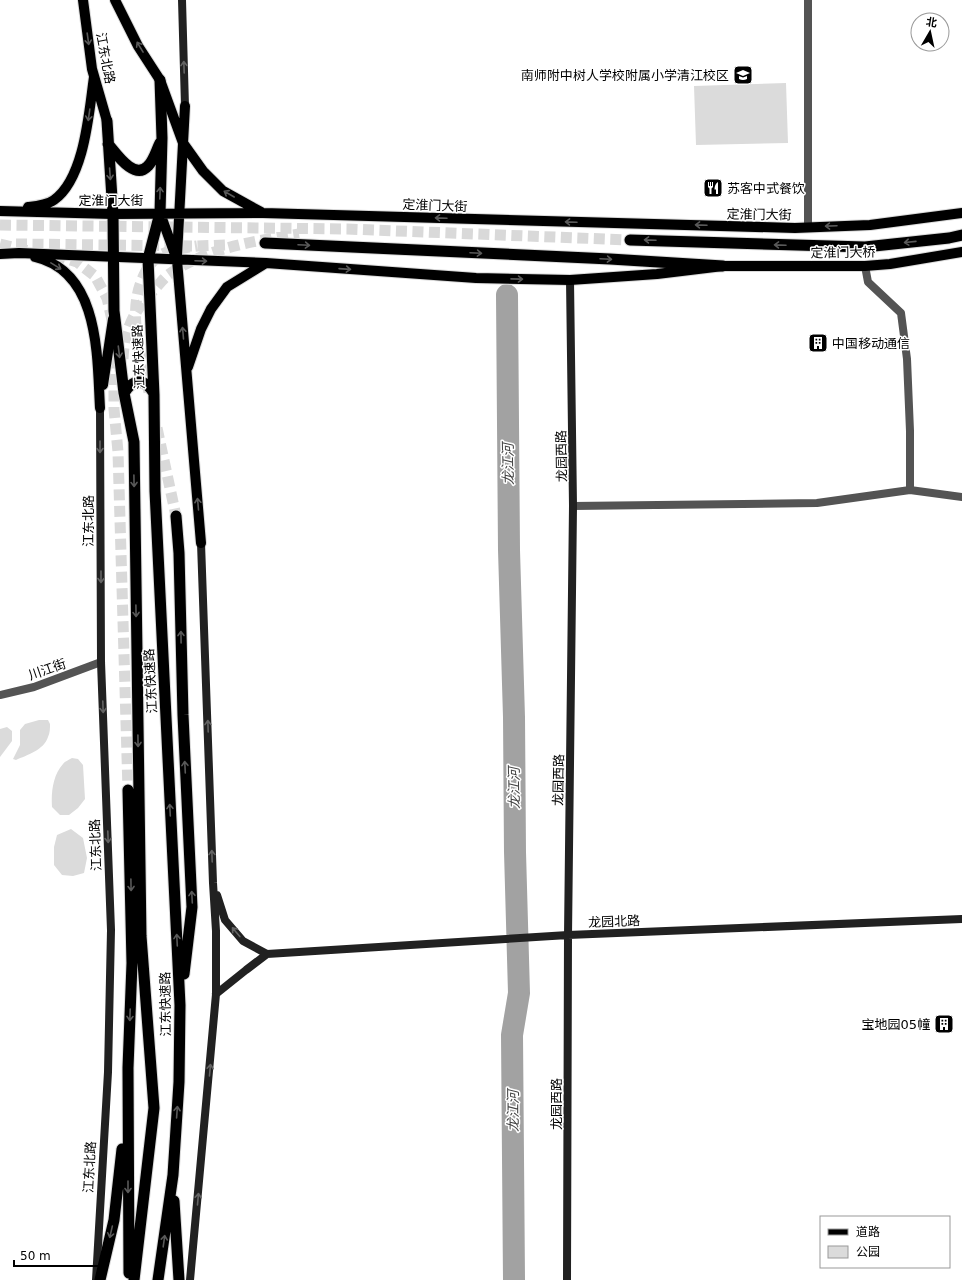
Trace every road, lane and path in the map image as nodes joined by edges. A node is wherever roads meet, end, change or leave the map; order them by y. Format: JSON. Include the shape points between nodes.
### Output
{"nodes":[{"id":1,"x":82,"y":0,"type":"edge"},
{"id":2,"x":115,"y":0,"type":"edge"},
{"id":3,"x":182,"y":0,"type":"edge"},
{"id":4,"x":808,"y":0,"type":"edge"},
{"id":5,"x":94,"y":77,"type":"junction"},
{"id":6,"x":160,"y":80,"type":"junction"},
{"id":7,"x":185,"y":106,"type":"joint"},
{"id":8,"x":107,"y":121,"type":"joint"},
{"id":9,"x":162,"y":138,"type":"junction"},
{"id":10,"x":183,"y":143,"type":"junction"},
{"id":11,"x":108,"y":144,"type":"junction"},
{"id":12,"x":0,"y":211,"type":"edge"},
{"id":13,"x":160,"y":213,"type":"junction"},
{"id":14,"x":180,"y":213,"type":"junction"},
{"id":15,"x":263,"y":213,"type":"junction"},
{"id":16,"x":962,"y":213,"type":"edge"},
{"id":17,"x":113,"y":214,"type":"junction"},
{"id":18,"x":870,"y":225,"type":"joint"},
{"id":19,"x":808,"y":227,"type":"junction"},
{"id":20,"x":962,"y":235,"type":"edge"},
{"id":21,"x":630,"y":240,"type":"tunnel mouth"},
{"id":22,"x":265,"y":243,"type":"dead end"},
{"id":23,"x":962,"y":252,"type":"edge"},
{"id":24,"x":19,"y":253,"type":"junction"},
{"id":25,"x":0,"y":254,"type":"edge"},
{"id":26,"x":114,"y":257,"type":"junction"},
{"id":27,"x":148,"y":259,"type":"junction"},
{"id":28,"x":177,"y":260,"type":"junction"},
{"id":29,"x":266,"y":263,"type":"junction"},
{"id":30,"x":723,"y":266,"type":"junction"},
{"id":31,"x":865,"y":266,"type":"junction"},
{"id":32,"x":570,"y":280,"type":"junction"},
{"id":33,"x":114,"y":311,"type":"junction"},
{"id":34,"x":186,"y":370,"type":"junction"},
{"id":35,"x":153,"y":392,"type":"junction"},
{"id":36,"x":124,"y":393,"type":"junction"},
{"id":37,"x":100,"y":408,"type":"junction"},
{"id":38,"x":910,"y":490,"type":"junction"},
{"id":39,"x":962,"y":497,"type":"edge"},
{"id":40,"x":573,"y":506,"type":"junction"},
{"id":41,"x":176,"y":516,"type":"tunnel mouth"},
{"id":42,"x":201,"y":543,"type":"joint"},
{"id":43,"x":101,"y":662,"type":"junction"},
{"id":44,"x":0,"y":695,"type":"edge"},
{"id":45,"x":128,"y":790,"type":"tunnel mouth"},
{"id":46,"x":214,"y":883,"type":"junction"},
{"id":47,"x":962,"y":919,"type":"edge"},
{"id":48,"x":568,"y":935,"type":"junction"},
{"id":49,"x":267,"y":954,"type":"junction"},
{"id":50,"x":216,"y":994,"type":"junction"},
{"id":51,"x":180,"y":1005,"type":"junction"},
{"id":52,"x":128,"y":1068,"type":"junction"},
{"id":53,"x":173,"y":1175,"type":"junction"},
{"id":54,"x":96,"y":1280,"type":"edge"},
{"id":55,"x":100,"y":1280,"type":"edge"},
{"id":56,"x":129,"y":1280,"type":"edge"},
{"id":57,"x":134,"y":1280,"type":"edge"},
{"id":58,"x":158,"y":1280,"type":"edge"},
{"id":59,"x":179,"y":1280,"type":"edge"},
{"id":60,"x":190,"y":1280,"type":"edge"},
{"id":61,"x":567,"y":1280,"type":"edge"}],
"edges":[{"from":1,"to":5,"type":"main road","name":"江东北路","one_way":true},
{"from":6,"to":2,"type":"main road","one_way":true,"via":[[138,46]]},
{"from":7,"to":3,"type":"main road","one_way":true},
{"from":4,"to":19,"type":"street"},
{"from":5,"to":8,"type":"main road","name":"江东北路"},
{"from":5,"to":12,"type":"main road","one_way":true,"via":[[81,154],[76,170],[66,187],[54,200],[41,206]]},
{"from":6,"to":9,"type":"highway","name":"江东快速路"},
{"from":6,"to":10,"type":"main road"},
{"from":7,"to":10,"type":"main road"},
{"from":8,"to":11,"type":"highway","name":"江东快速路"},
{"from":9,"to":11,"type":"highway","via":[[149,165],[140,170],[123,163]]},
{"from":13,"to":9,"type":"highway","name":"江东快速路","one_way":true},
{"from":10,"to":14,"type":"main road"},
{"from":15,"to":10,"type":"main road","one_way":true,"via":[[223,191],[203,171]]},
{"from":11,"to":17,"type":"highway","name":"江东快速路","one_way":true},
{"from":12,"to":17,"type":"main road","name":"定淮门大街"},
{"from":13,"to":14,"type":"main road","name":"定淮门大街"},
{"from":13,"to":17,"type":"main road","name":"定淮门大街"},
{"from":13,"to":27,"type":"highway","name":"江东快速路"},
{"from":13,"to":28,"type":"main road"},
{"from":14,"to":15,"type":"main road","name":"定淮门大街"},
{"from":14,"to":28,"type":"main road"},
{"from":19,"to":15,"type":"main road","name":"定淮门大街","one_way":true},
{"from":16,"to":18,"type":"main road","name":"定淮门大桥"},
{"from":17,"to":26,"type":"highway","name":"江东快速路"},
{"from":18,"to":19,"type":"main road","name":"定淮门大街","one_way":true},
{"from":20,"to":21,"type":"highway","one_way":true,"via":[[865,247]]},
{"from":22,"to":30,"type":"highway","one_way":true},
{"from":23,"to":31,"type":"main road","name":"定淮门大桥"},
{"from":24,"to":25,"type":"main road"},
{"from":24,"to":26,"type":"main road"},
{"from":24,"to":37,"type":"main road","one_way":true,"via":[[40,258],[58,267],[71,278],[85,300],[92,319]]},
{"from":26,"to":27,"type":"main road"},
{"from":26,"to":33,"type":"highway","name":"江东快速路"},
{"from":27,"to":28,"type":"main road"},
{"from":27,"to":35,"type":"highway","name":"江东快速路"},
{"from":28,"to":29,"type":"main road","one_way":true},
{"from":34,"to":28,"type":"main road","one_way":true},
{"from":29,"to":32,"type":"main road","one_way":true,"via":[[476,278]]},
{"from":29,"to":34,"type":"main road","via":[[227,287],[211,309],[201,329]]},
{"from":30,"to":31,"type":"main road","name":"定淮门大桥"},
{"from":30,"to":32,"type":"main road"},
{"from":31,"to":38,"type":"street","via":[[868,282],[901,313],[907,359]]},
{"from":32,"to":40,"type":"main road","name":"龙园西路"},
{"from":33,"to":36,"type":"highway","name":"江东快速路","one_way":true},
{"from":33,"to":37,"type":"main road"},
{"from":42,"to":34,"type":"main road","one_way":true},
{"from":35,"to":36,"type":"highway","via":[[144,382],[132,383]]},
{"from":51,"to":35,"type":"highway","name":"江东快速路","one_way":true},
{"from":36,"to":57,"type":"highway","name":"江东快速路","one_way":true,"via":[[134,442],[141,936],[154,1108]]},
{"from":37,"to":43,"type":"main road","name":"江东北路","one_way":true},
{"from":38,"to":39,"type":"street"},
{"from":38,"to":40,"type":"street","via":[[816,503]]},
{"from":40,"to":48,"type":"main road","name":"龙园西路"},
{"from":51,"to":41,"type":"highway","one_way":true,"via":[[192,907],[182,715]]},
{"from":46,"to":42,"type":"main road","one_way":true},
{"from":43,"to":44,"type":"street","name":"川江街","via":[[34,686]]},
{"from":43,"to":54,"type":"main road","name":"江东北路","one_way":true,"via":[[111,930],[108,1072]]},
{"from":45,"to":52,"type":"highway","one_way":true,"via":[[132,963]]},
{"from":49,"to":46,"type":"main road","one_way":true,"via":[[243,940],[226,920]]},
{"from":46,"to":50,"type":"main road"},
{"from":47,"to":48,"type":"main road","name":"龙园北路"},
{"from":48,"to":49,"type":"main road","name":"龙园北路"},
{"from":48,"to":61,"type":"main road","name":"龙园西路"},
{"from":49,"to":50,"type":"main road"},
{"from":60,"to":50,"type":"main road","one_way":true},
{"from":53,"to":51,"type":"highway","name":"江东快速路","one_way":true,"via":[[179,1082]]},
{"from":52,"to":55,"type":"highway","one_way":true,"via":[[114,1220]]},
{"from":52,"to":56,"type":"highway","one_way":true},
{"from":58,"to":53,"type":"highway","name":"江东快速路","one_way":true},
{"from":53,"to":59,"type":"highway"}]}
